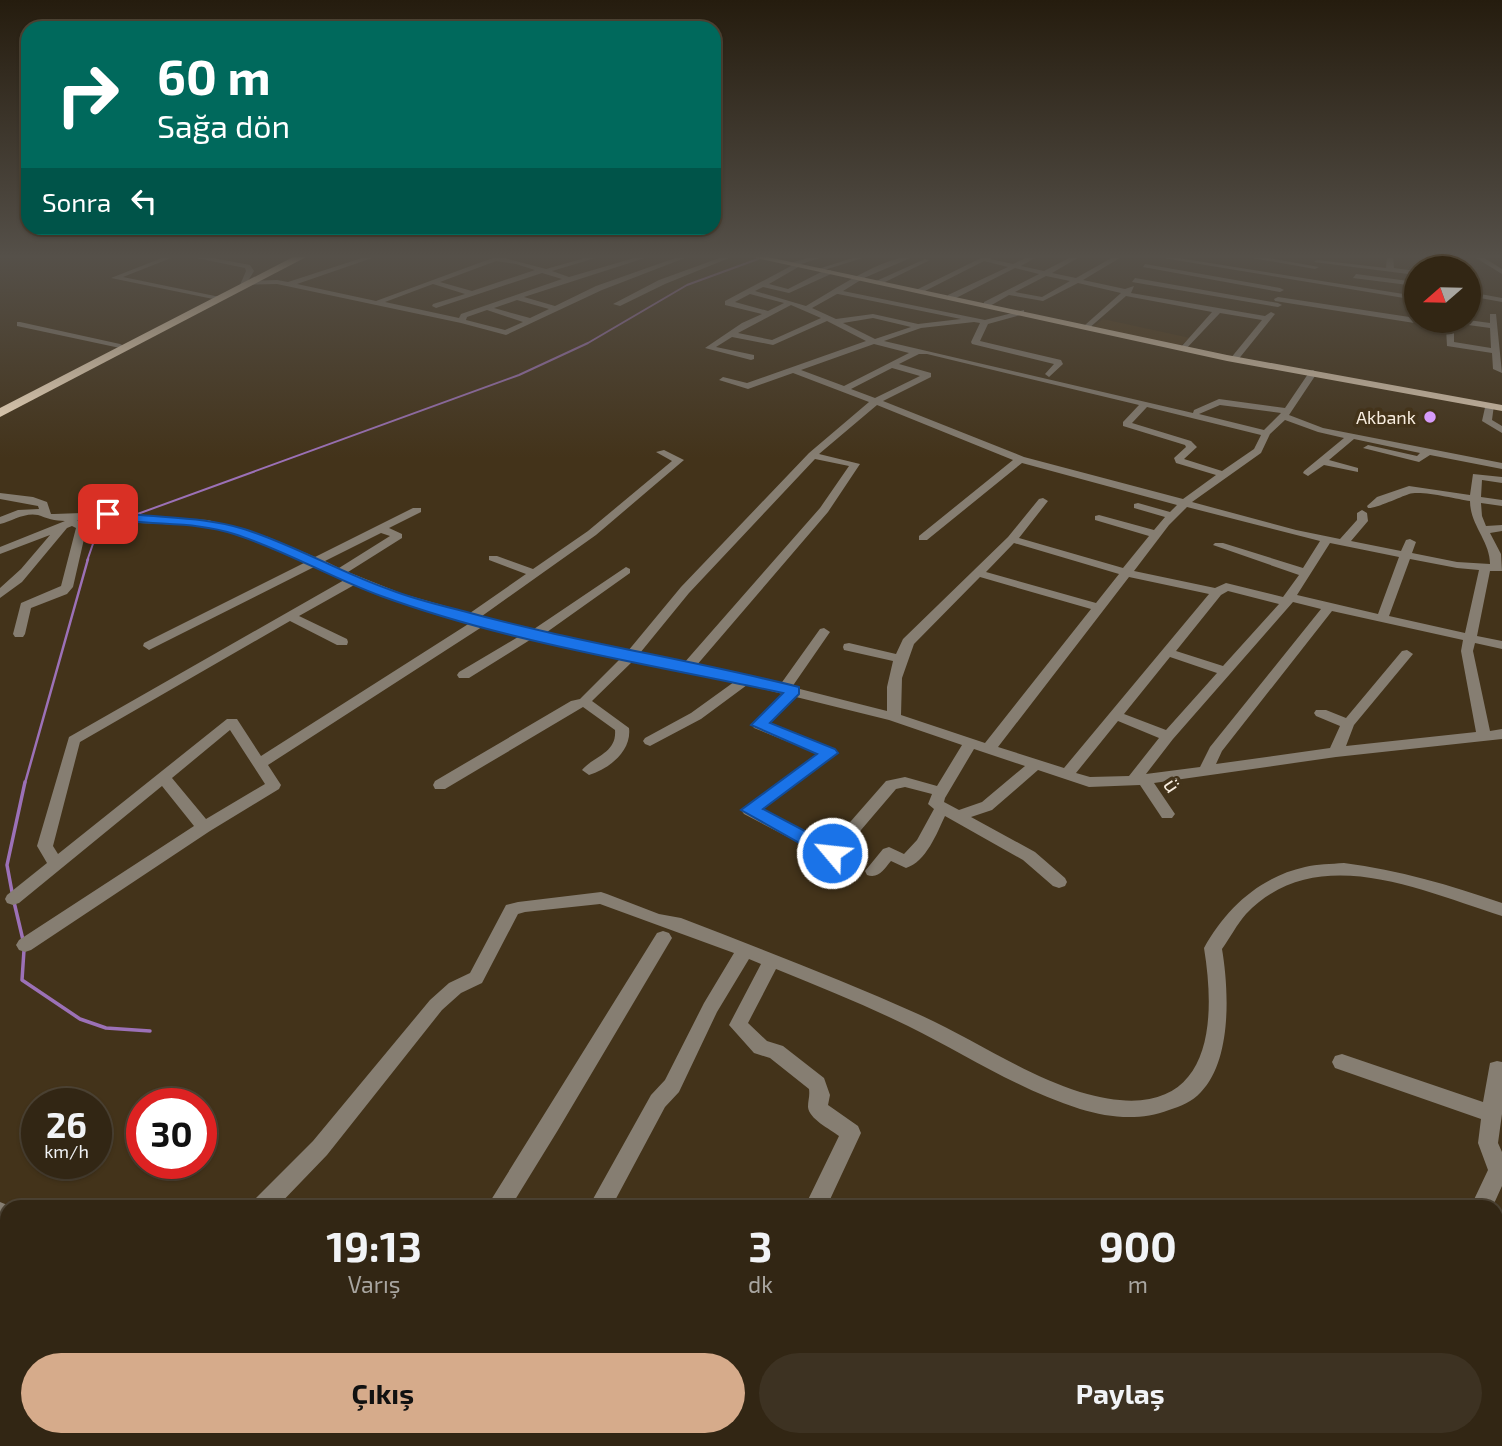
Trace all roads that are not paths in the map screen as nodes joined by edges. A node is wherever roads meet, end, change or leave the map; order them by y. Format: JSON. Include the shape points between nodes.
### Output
{"nodes":[{"id":1,"x":165,"y":323,"type":"edge"},
{"id":2,"x":168,"y":323,"type":"edge"},
{"id":3,"x":475,"y":323,"type":"edge"},
{"id":4,"x":525,"y":323,"type":"edge"},
{"id":5,"x":750,"y":323,"type":"edge"},
{"id":6,"x":822,"y":323,"type":"edge"},
{"id":7,"x":838,"y":323,"type":"edge"},
{"id":8,"x":904,"y":323,"type":"edge"},
{"id":9,"x":946,"y":323,"type":"edge"},
{"id":10,"x":984,"y":323,"type":"edge"},
{"id":11,"x":1072,"y":323,"type":"edge"},
{"id":12,"x":1092,"y":323,"type":"edge"},
{"id":13,"x":1206,"y":323,"type":"edge"},
{"id":14,"x":1262,"y":323,"type":"edge"},
{"id":15,"x":20,"y":324,"type":"dead end"},
{"id":16,"x":1481,"y":324,"type":"edge"},
{"id":17,"x":1494,"y":326,"type":"joint"},
{"id":18,"x":918,"y":327,"type":"junction"},
{"id":19,"x":1088,"y":327,"type":"junction"},
{"id":20,"x":1450,"y":333,"type":"edge"},
{"id":21,"x":732,"y":334,"type":"junction"},
{"id":22,"x":874,"y":341,"type":"junction"},
{"id":23,"x":120,"y":346,"type":"junction"},
{"id":24,"x":1184,"y":349,"type":"junction"},
{"id":25,"x":1496,"y":351,"type":"junction"},
{"id":26,"x":917,"y":352,"type":"junction"},
{"id":27,"x":751,"y":358,"type":"dead end"},
{"id":28,"x":1234,"y":359,"type":"junction"},
{"id":29,"x":892,"y":365,"type":"junction"},
{"id":30,"x":792,"y":369,"type":"junction"},
{"id":31,"x":1502,"y":369,"type":"edge"},
{"id":32,"x":1313,"y":373,"type":"junction"},
{"id":33,"x":1049,"y":374,"type":"dead end"},
{"id":34,"x":723,"y":380,"type":"dead end"},
{"id":35,"x":844,"y":389,"type":"junction"},
{"id":36,"x":875,"y":402,"type":"junction"},
{"id":37,"x":1144,"y":404,"type":"junction"},
{"id":38,"x":1489,"y":405,"type":"junction"},
{"id":39,"x":1502,"y":408,"type":"edge"},
{"id":40,"x":0,"y":410,"type":"edge"},
{"id":41,"x":1197,"y":412,"type":"dead end"},
{"id":42,"x":1286,"y":414,"type":"junction"},
{"id":43,"x":1502,"y":430,"type":"edge"},
{"id":44,"x":1266,"y":433,"type":"junction"},
{"id":45,"x":1348,"y":438,"type":"junction"},
{"id":46,"x":661,"y":452,"type":"dead end"},
{"id":47,"x":813,"y":455,"type":"junction"},
{"id":48,"x":1020,"y":459,"type":"junction"},
{"id":49,"x":1322,"y":461,"type":"junction"},
{"id":50,"x":1502,"y":466,"type":"edge"},
{"id":51,"x":1354,"y":470,"type":"dead end"},
{"id":52,"x":1308,"y":473,"type":"dead end"},
{"id":53,"x":1223,"y":474,"type":"junction"},
{"id":54,"x":1502,"y":480,"type":"edge"},
{"id":55,"x":0,"y":496,"type":"edge"},
{"id":56,"x":1478,"y":498,"type":"junction"},
{"id":57,"x":1043,"y":501,"type":"dead end"},
{"id":58,"x":1186,"y":503,"type":"junction"},
{"id":59,"x":1502,"y":503,"type":"edge"},
{"id":60,"x":1138,"y":506,"type":"dead end"},
{"id":61,"x":417,"y":510,"type":"dead end"},
{"id":62,"x":43,"y":512,"type":"junction"},
{"id":63,"x":1172,"y":516,"type":"junction"},
{"id":64,"x":1099,"y":518,"type":"dead end"},
{"id":65,"x":76,"y":519,"type":"junction"},
{"id":66,"x":0,"y":521,"type":"edge"},
{"id":67,"x":379,"y":528,"type":"junction"},
{"id":68,"x":1502,"y":528,"type":"edge"},
{"id":69,"x":1484,"y":530,"type":"junction"},
{"id":70,"x":1156,"y":534,"type":"junction"},
{"id":71,"x":923,"y":538,"type":"dead end"},
{"id":72,"x":1012,"y":539,"type":"junction"},
{"id":73,"x":1327,"y":540,"type":"junction"},
{"id":74,"x":1342,"y":543,"type":"junction"},
{"id":75,"x":1219,"y":545,"type":"dead end"},
{"id":76,"x":1408,"y":548,"type":"junction"},
{"id":77,"x":0,"y":551,"type":"edge"},
{"id":78,"x":493,"y":558,"type":"dead end"},
{"id":79,"x":317,"y":561,"type":"junction"},
{"id":80,"x":1494,"y":567,"type":"edge"},
{"id":81,"x":626,"y":571,"type":"dead end"},
{"id":82,"x":340,"y":572,"type":"junction"},
{"id":83,"x":534,"y":573,"type":"junction"},
{"id":84,"x":978,"y":573,"type":"junction"},
{"id":85,"x":1127,"y":573,"type":"junction"},
{"id":86,"x":1305,"y":573,"type":"junction"},
{"id":87,"x":355,"y":579,"type":"junction"},
{"id":88,"x":1217,"y":592,"type":"junction"},
{"id":89,"x":0,"y":594,"type":"edge"},
{"id":90,"x":1288,"y":599,"type":"junction"},
{"id":91,"x":1329,"y":607,"type":"junction"},
{"id":92,"x":1100,"y":608,"type":"junction"},
{"id":93,"x":289,"y":616,"type":"junction"},
{"id":94,"x":478,"y":619,"type":"junction"},
{"id":95,"x":1381,"y":619,"type":"junction"},
{"id":96,"x":824,"y":632,"type":"dead end"},
{"id":97,"x":19,"y":634,"type":"dead end"},
{"id":98,"x":532,"y":635,"type":"junction"},
{"id":99,"x":1470,"y":639,"type":"junction"},
{"id":100,"x":342,"y":642,"type":"dead end"},
{"id":101,"x":1502,"y":645,"type":"edge"},
{"id":102,"x":149,"y":646,"type":"dead end"},
{"id":103,"x":849,"y":647,"type":"dead end"},
{"id":104,"x":1167,"y":652,"type":"junction"},
{"id":105,"x":1407,"y":654,"type":"dead end"},
{"id":106,"x":631,"y":656,"type":"junction"},
{"id":107,"x":900,"y":659,"type":"junction"},
{"id":108,"x":688,"y":667,"type":"junction"},
{"id":109,"x":1224,"y":671,"type":"junction"},
{"id":110,"x":464,"y":675,"type":"dead end"},
{"id":111,"x":744,"y":681,"type":"junction"},
{"id":112,"x":790,"y":689,"type":"junction"},
{"id":113,"x":585,"y":702,"type":"junction"},
{"id":114,"x":1321,"y":713,"type":"dead end"},
{"id":115,"x":1115,"y":715,"type":"junction"},
{"id":116,"x":894,"y":717,"type":"junction"},
{"id":117,"x":1348,"y":724,"type":"junction"},
{"id":118,"x":1502,"y":734,"type":"edge"},
{"id":119,"x":1168,"y":736,"type":"junction"},
{"id":120,"x":1485,"y":737,"type":"junction"},
{"id":121,"x":650,"y":741,"type":"dead end"},
{"id":122,"x":970,"y":744,"type":"junction"},
{"id":123,"x":988,"y":748,"type":"junction"},
{"id":124,"x":1336,"y":752,"type":"junction"},
{"id":125,"x":259,"y":764,"type":"junction"},
{"id":126,"x":1035,"y":765,"type":"junction"},
{"id":127,"x":589,"y":770,"type":"dead end"},
{"id":128,"x":1206,"y":770,"type":"junction"},
{"id":129,"x":1067,"y":774,"type":"junction"},
{"id":130,"x":163,"y":777,"type":"junction"},
{"id":131,"x":1139,"y":780,"type":"junction"},
{"id":132,"x":440,"y":785,"type":"dead end"},
{"id":133,"x":941,"y":792,"type":"junction"},
{"id":134,"x":941,"y":810,"type":"junction"},
{"id":135,"x":1167,"y":814,"type":"dead end"},
{"id":136,"x":960,"y":815,"type":"junction"},
{"id":137,"x":204,"y":827,"type":"junction"},
{"id":138,"x":57,"y":864,"type":"junction"},
{"id":139,"x":873,"y":871,"type":"dead end"},
{"id":140,"x":1059,"y":882,"type":"dead end"},
{"id":141,"x":13,"y":899,"type":"dead end"},
{"id":142,"x":1502,"y":909,"type":"edge"},
{"id":143,"x":663,"y":938,"type":"dead end"},
{"id":144,"x":25,"y":946,"type":"dead end"},
{"id":145,"x":746,"y":951,"type":"junction"},
{"id":146,"x":771,"y":961,"type":"junction"},
{"id":147,"x":1342,"y":1062,"type":"dead end"},
{"id":148,"x":1497,"y":1069,"type":"dead end"},
{"id":149,"x":1492,"y":1114,"type":"junction"},
{"id":150,"x":1500,"y":1169,"type":"edge"},
{"id":151,"x":269,"y":1200,"type":"edge"},
{"id":152,"x":502,"y":1200,"type":"edge"},
{"id":153,"x":603,"y":1200,"type":"edge"},
{"id":154,"x":819,"y":1200,"type":"edge"},
{"id":155,"x":1485,"y":1200,"type":"edge"}],
"edges":[{"from":1,"to":23,"type":"highway"},
{"from":2,"to":40,"type":"highway"},
{"from":3,"to":4,"type":"street","via":[[503,334]]},
{"from":5,"to":21,"type":"street"},
{"from":6,"to":21,"type":"street","via":[[773,343]]},
{"from":7,"to":22,"type":"street"},
{"from":8,"to":18,"type":"street"},
{"from":9,"to":18,"type":"street"},
{"from":10,"to":33,"type":"street","via":[[975,342],[1058,362]]},
{"from":11,"to":19,"type":"main road"},
{"from":12,"to":19,"type":"street"},
{"from":13,"to":24,"type":"street"},
{"from":14,"to":28,"type":"street"},
{"from":15,"to":23,"type":"street"},
{"from":16,"to":17,"type":"street"},
{"from":17,"to":25,"type":"street"},
{"from":18,"to":22,"type":"street"},
{"from":19,"to":24,"type":"main road"},
{"from":20,"to":25,"type":"street","via":[[1450,344]]},
{"from":21,"to":27,"type":"street","via":[[709,348]]},
{"from":22,"to":26,"type":"street"},
{"from":22,"to":30,"type":"street"},
{"from":23,"to":40,"type":"highway"},
{"from":24,"to":28,"type":"main road"},
{"from":25,"to":31,"type":"street","via":[[1497,369]]},
{"from":26,"to":29,"type":"street"},
{"from":26,"to":37,"type":"street"},
{"from":28,"to":32,"type":"main road"},
{"from":29,"to":35,"type":"street"},
{"from":29,"to":36,"type":"street","via":[[928,375]]},
{"from":30,"to":34,"type":"street","via":[[748,386]]},
{"from":30,"to":35,"type":"street"},
{"from":32,"to":38,"type":"main road"},
{"from":32,"to":42,"type":"street"},
{"from":35,"to":36,"type":"street"},
{"from":36,"to":47,"type":"street"},
{"from":36,"to":48,"type":"street"},
{"from":37,"to":44,"type":"street"},
{"from":37,"to":53,"type":"street","via":[[1125,424],[1188,443],[1192,447],[1181,461]]},
{"from":38,"to":39,"type":"main road"},
{"from":38,"to":43,"type":"street","via":[[1487,421]]},
{"from":41,"to":42,"type":"street","via":[[1219,402]]},
{"from":42,"to":44,"type":"street"},
{"from":42,"to":45,"type":"street"},
{"from":44,"to":53,"type":"street","via":[[1258,450]]},
{"from":45,"to":49,"type":"street"},
{"from":45,"to":50,"type":"street"},
{"from":46,"to":83,"type":"street","via":[[679,460],[592,533]]},
{"from":47,"to":106,"type":"street","via":[[655,623]]},
{"from":47,"to":108,"type":"street","via":[[855,464],[816,519]]},
{"from":48,"to":58,"type":"street"},
{"from":48,"to":71,"type":"street"},
{"from":49,"to":51,"type":"street"},
{"from":49,"to":52,"type":"street"},
{"from":53,"to":58,"type":"street"},
{"from":54,"to":56,"type":"street","via":[[1477,477]]},
{"from":55,"to":62,"type":"street","via":[[33,500],[43,505]]},
{"from":56,"to":59,"type":"street"},
{"from":56,"to":69,"type":"street","via":[[1477,520]]},
{"from":56,"to":74,"type":"street","via":[[1409,484],[1404,493],[1384,497],[1367,510]]},
{"from":57,"to":72,"type":"street"},
{"from":58,"to":63,"type":"street"},
{"from":58,"to":73,"type":"street"},
{"from":60,"to":63,"type":"street"},
{"from":61,"to":67,"type":"street"},
{"from":62,"to":65,"type":"street"},
{"from":62,"to":66,"type":"street","via":[[18,513]]},
{"from":63,"to":70,"type":"street"},
{"from":64,"to":70,"type":"street"},
{"from":65,"to":77,"type":"street"},
{"from":65,"to":79,"type":"street","via":[[121,515],[136,520],[207,523]]},
{"from":65,"to":89,"type":"street"},
{"from":65,"to":97,"type":"street","via":[[82,526],[67,587],[25,606]]},
{"from":67,"to":79,"type":"street"},
{"from":67,"to":82,"type":"street","via":[[398,536]]},
{"from":68,"to":69,"type":"street"},
{"from":69,"to":80,"type":"street","via":[[1497,556]]},
{"from":70,"to":85,"type":"street"},
{"from":72,"to":84,"type":"street"},
{"from":72,"to":85,"type":"street"},
{"from":73,"to":74,"type":"street"},
{"from":73,"to":86,"type":"street"},
{"from":74,"to":76,"type":"street"},
{"from":75,"to":86,"type":"street"},
{"from":76,"to":80,"type":"street"},
{"from":76,"to":95,"type":"street"},
{"from":78,"to":83,"type":"street"},
{"from":79,"to":82,"type":"street"},
{"from":79,"to":102,"type":"street"},
{"from":80,"to":99,"type":"street"},
{"from":81,"to":98,"type":"street"},
{"from":82,"to":87,"type":"street"},
{"from":83,"to":94,"type":"street"},
{"from":84,"to":92,"type":"street"},
{"from":84,"to":107,"type":"street","via":[[917,631]]},
{"from":85,"to":88,"type":"street"},
{"from":85,"to":92,"type":"street"},
{"from":86,"to":90,"type":"street"},
{"from":87,"to":93,"type":"street"},
{"from":87,"to":94,"type":"street","via":[[384,593]]},
{"from":88,"to":90,"type":"street","via":[[1226,587]]},
{"from":88,"to":104,"type":"street"},
{"from":90,"to":91,"type":"street"},
{"from":90,"to":109,"type":"street"},
{"from":91,"to":95,"type":"street"},
{"from":91,"to":128,"type":"street","via":[[1215,750]]},
{"from":92,"to":123,"type":"street"},
{"from":93,"to":100,"type":"street"},
{"from":93,"to":138,"type":"street","via":[[74,740],[46,846]]},
{"from":94,"to":98,"type":"street"},
{"from":94,"to":125,"type":"street"},
{"from":95,"to":99,"type":"street"},
{"from":96,"to":112,"type":"street"},
{"from":98,"to":106,"type":"street"},
{"from":98,"to":110,"type":"street"},
{"from":99,"to":101,"type":"street"},
{"from":99,"to":120,"type":"street","via":[[1467,651]]},
{"from":103,"to":107,"type":"street"},
{"from":104,"to":109,"type":"street"},
{"from":104,"to":115,"type":"street"},
{"from":105,"to":117,"type":"street"},
{"from":106,"to":108,"type":"street"},
{"from":106,"to":113,"type":"street"},
{"from":107,"to":116,"type":"street","via":[[892,692]]},
{"from":108,"to":111,"type":"street"},
{"from":109,"to":119,"type":"street"},
{"from":111,"to":112,"type":"street"},
{"from":111,"to":121,"type":"street","via":[[696,716]]},
{"from":112,"to":116,"type":"street"},
{"from":112,"to":133,"type":"street","via":[[759,725],[829,753],[750,810],[832,853],[891,785],[905,782]]},
{"from":113,"to":127,"type":"street","via":[[624,734],[611,757]]},
{"from":113,"to":132,"type":"street"},
{"from":114,"to":117,"type":"street"},
{"from":115,"to":119,"type":"street"},
{"from":115,"to":129,"type":"street"},
{"from":116,"to":122,"type":"street"},
{"from":117,"to":124,"type":"street"},
{"from":118,"to":120,"type":"street"},
{"from":119,"to":131,"type":"street"},
{"from":120,"to":124,"type":"street"},
{"from":122,"to":123,"type":"street"},
{"from":122,"to":133,"type":"street"},
{"from":123,"to":126,"type":"street"},
{"from":124,"to":128,"type":"street"},
{"from":125,"to":130,"type":"street","via":[[232,722]]},
{"from":125,"to":137,"type":"street","via":[[274,785]]},
{"from":126,"to":129,"type":"street"},
{"from":126,"to":136,"type":"street","via":[[987,806]]},
{"from":128,"to":131,"type":"street"},
{"from":129,"to":131,"type":"street","via":[[1089,782]]},
{"from":130,"to":137,"type":"street"},
{"from":130,"to":138,"type":"street"},
{"from":131,"to":135,"type":"street","name":"ü"},
{"from":133,"to":134,"type":"street","via":[[936,804]]},
{"from":134,"to":136,"type":"street"},
{"from":134,"to":139,"type":"street","via":[[923,844],[906,862],[889,853]]},
{"from":136,"to":140,"type":"street","via":[[1029,856]]},
{"from":137,"to":144,"type":"street"},
{"from":138,"to":141,"type":"street"},
{"from":142,"to":146,"type":"street","via":[[1446,888],[1356,868],[1324,870],[1268,887],[1232,919],[1213,948],[1218,1020],[1205,1075],[1162,1108],[1128,1110],[1087,1103],[1037,1083],[917,1021]]},
{"from":143,"to":152,"type":"street"},
{"from":145,"to":146,"type":"street"},
{"from":145,"to":151,"type":"street","via":[[601,898],[512,910],[476,978],[436,1005],[320,1148]]},
{"from":145,"to":153,"type":"street"},
{"from":146,"to":154,"type":"street","via":[[738,1025],[761,1047],[776,1052],[817,1084],[818,1109],[851,1133]]},
{"from":147,"to":149,"type":"street"},
{"from":148,"to":149,"type":"street"},
{"from":149,"to":150,"type":"street","via":[[1488,1143]]},
{"from":150,"to":155,"type":"street"}]}
